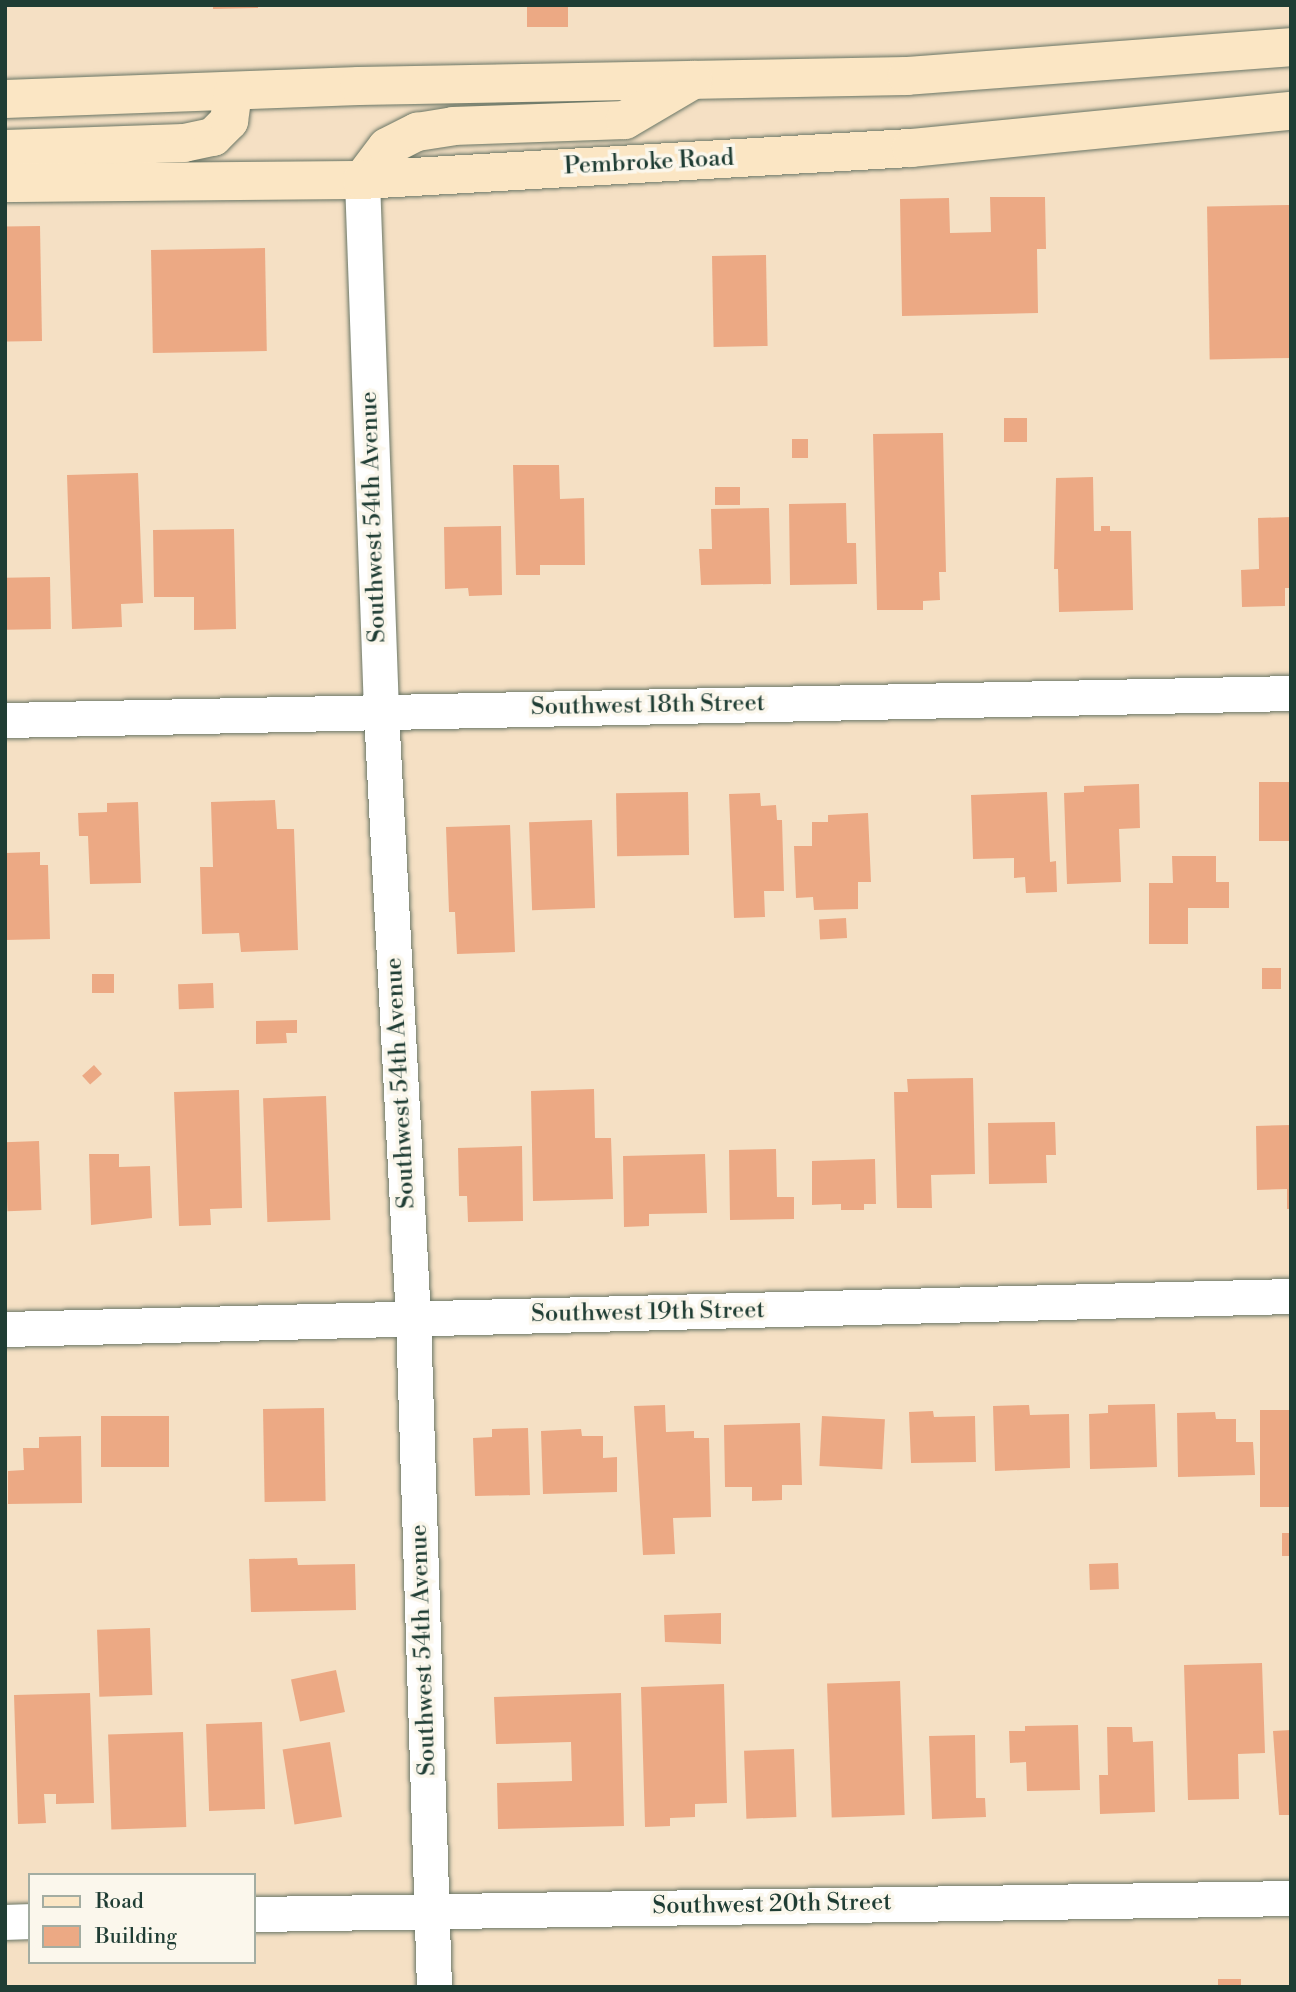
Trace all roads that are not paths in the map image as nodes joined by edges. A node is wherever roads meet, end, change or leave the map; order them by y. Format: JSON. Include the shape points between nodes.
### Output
{"nodes":[{"id":1,"x":1291,"y":47,"type":"edge"},
{"id":2,"x":695,"y":79,"type":"junction"},
{"id":3,"x":233,"y":91,"type":"junction"},
{"id":4,"x":5,"y":99,"type":"edge"},
{"id":5,"x":1291,"y":111,"type":"edge"},
{"id":6,"x":5,"y":149,"type":"edge"},
{"id":7,"x":362,"y":180,"type":"junction"},
{"id":8,"x":5,"y":183,"type":"edge"},
{"id":9,"x":1291,"y":693,"type":"edge"},
{"id":10,"x":381,"y":712,"type":"junction"},
{"id":11,"x":5,"y":720,"type":"edge"},
{"id":12,"x":1291,"y":1296,"type":"edge"},
{"id":13,"x":413,"y":1319,"type":"junction"},
{"id":14,"x":5,"y":1329,"type":"edge"},
{"id":15,"x":1291,"y":1898,"type":"edge"},
{"id":16,"x":432,"y":1909,"type":"junction"},
{"id":17,"x":256,"y":1914,"type":"edge"},
{"id":18,"x":28,"y":1921,"type":"edge"},
{"id":19,"x":5,"y":1922,"type":"edge"},
{"id":20,"x":434,"y":1987,"type":"edge"}],
"edges":[{"from":1,"to":2,"type":"main road","via":[[907,76]]},
{"from":2,"to":3,"type":"main road"},
{"from":2,"to":7,"type":"main road","via":[[625,120],[453,126],[417,132],[387,146]]},
{"from":3,"to":4,"type":"main road"},
{"from":3,"to":6,"type":"main road","via":[[229,121],[213,137],[184,143]]},
{"from":5,"to":7,"type":"main road","name":"Pembroke Road","via":[[911,148]]},
{"from":7,"to":8,"type":"main road","name":"Pembroke Road"},
{"from":7,"to":10,"type":"street","name":"Southwest 54th Avenue"},
{"from":9,"to":10,"type":"street","name":"Southwest 18th Street"},
{"from":10,"to":11,"type":"street","name":"Southwest 18th Street"},
{"from":10,"to":13,"type":"street","name":"Southwest 54th Avenue"},
{"from":12,"to":13,"type":"street","name":"Southwest 19th Street"},
{"from":13,"to":14,"type":"street","name":"Southwest 19th Street"},
{"from":13,"to":16,"type":"street","name":"Southwest 54th Avenue"},
{"from":15,"to":16,"type":"street","name":"Southwest 20th Street"},
{"from":16,"to":17,"type":"street","name":"Southwest 20th Street"},
{"from":16,"to":20,"type":"street","name":"Southwest 54th Avenue"},
{"from":18,"to":19,"type":"street"}]}
